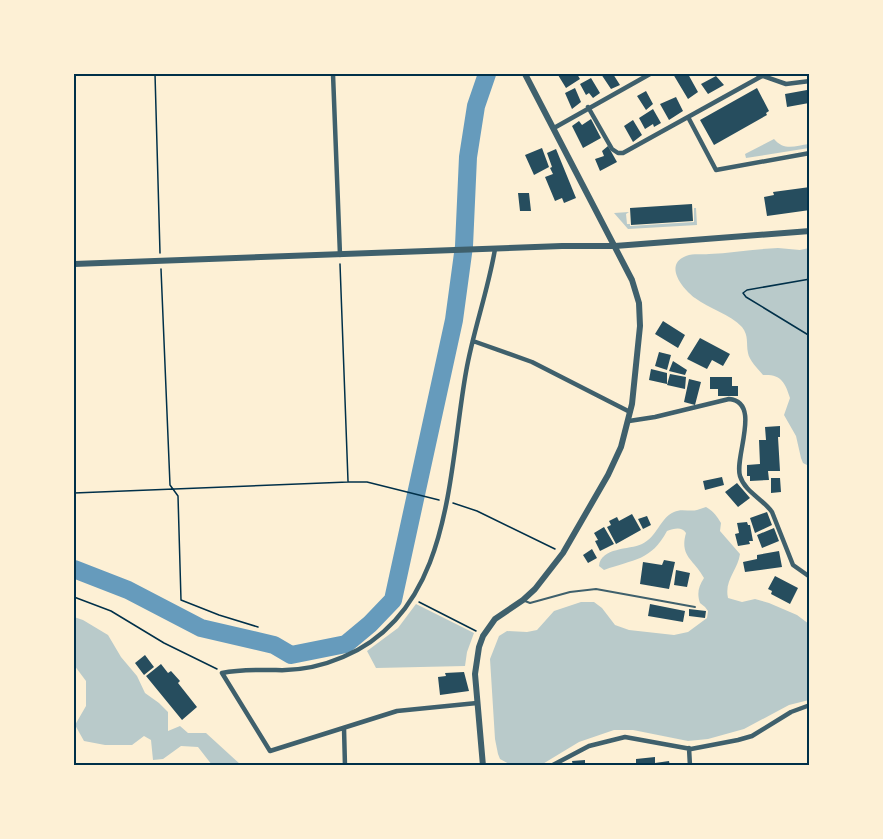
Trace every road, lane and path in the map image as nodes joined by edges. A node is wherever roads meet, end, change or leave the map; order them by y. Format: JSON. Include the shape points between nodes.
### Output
{"nodes":[{"id":1,"x":155,"y":74,"type":"edge"},
{"id":2,"x":333,"y":74,"type":"edge"},
{"id":3,"x":525,"y":74,"type":"edge"},
{"id":4,"x":650,"y":74,"type":"edge"},
{"id":5,"x":759,"y":75,"type":"edge"},
{"id":6,"x":810,"y":81,"type":"edge"},
{"id":7,"x":588,"y":107,"type":"junction"},
{"id":8,"x":688,"y":117,"type":"junction"},
{"id":9,"x":554,"y":128,"type":"junction"},
{"id":10,"x":810,"y":153,"type":"edge"},
{"id":11,"x":810,"y":231,"type":"edge"},
{"id":12,"x":615,"y":246,"type":"junction"},
{"id":13,"x":493,"y":249,"type":"junction"},
{"id":14,"x":340,"y":255,"type":"junction"},
{"id":15,"x":160,"y":261,"type":"junction"},
{"id":16,"x":74,"y":264,"type":"edge"},
{"id":17,"x":810,"y":279,"type":"edge"},
{"id":18,"x":810,"y":336,"type":"edge"},
{"id":19,"x":473,"y":341,"type":"junction"},
{"id":20,"x":630,"y":412,"type":"junction"},
{"id":21,"x":629,"y":421,"type":"junction"},
{"id":22,"x":348,"y":482,"type":"junction"},
{"id":23,"x":173,"y":489,"type":"junction"},
{"id":24,"x":74,"y":493,"type":"edge"},
{"id":25,"x":445,"y":501,"type":"junction"},
{"id":26,"x":563,"y":553,"type":"junction"},
{"id":27,"x":810,"y":577,"type":"edge"},
{"id":28,"x":74,"y":597,"type":"edge"},
{"id":29,"x":412,"y":598,"type":"junction"},
{"id":30,"x":523,"y":600,"type":"junction"},
{"id":31,"x":695,"y":607,"type":"dead end"},
{"id":32,"x":258,"y":627,"type":"dead end"},
{"id":33,"x":479,"y":633,"type":"dead end"},
{"id":34,"x":222,"y":673,"type":"junction"},
{"id":35,"x":477,"y":703,"type":"junction"},
{"id":36,"x":810,"y":705,"type":"edge"},
{"id":37,"x":344,"y":728,"type":"junction"},
{"id":38,"x":689,"y":748,"type":"junction"},
{"id":39,"x":345,"y":765,"type":"edge"},
{"id":40,"x":483,"y":765,"type":"edge"},
{"id":41,"x":552,"y":765,"type":"edge"},
{"id":42,"x":690,"y":765,"type":"edge"}],
"edges":[{"from":1,"to":15,"type":"path"},
{"from":2,"to":14,"type":"street"},
{"from":3,"to":9,"type":"street"},
{"from":4,"to":7,"type":"street"},
{"from":5,"to":6,"type":"street","via":[[786,84]]},
{"from":5,"to":8,"type":"street"},
{"from":7,"to":8,"type":"street","via":[[618,153]]},
{"from":7,"to":9,"type":"street"},
{"from":8,"to":10,"type":"street","via":[[716,170]]},
{"from":9,"to":12,"type":"street"},
{"from":11,"to":12,"type":"street"},
{"from":12,"to":13,"type":"street"},
{"from":12,"to":20,"type":"street","via":[[639,303]]},
{"from":13,"to":14,"type":"street"},
{"from":13,"to":19,"type":"street"},
{"from":14,"to":15,"type":"street"},
{"from":14,"to":22,"type":"path"},
{"from":15,"to":16,"type":"street"},
{"from":15,"to":23,"type":"path"},
{"from":17,"to":18,"type":"path","via":[[743,293]]},
{"from":19,"to":20,"type":"street","via":[[532,362]]},
{"from":19,"to":25,"type":"street"},
{"from":20,"to":21,"type":"street"},
{"from":21,"to":26,"type":"street","via":[[608,475]]},
{"from":21,"to":27,"type":"street","via":[[729,399],[741,404],[745,414],[741,477],[772,512],[793,565]]},
{"from":22,"to":23,"type":"path"},
{"from":22,"to":25,"type":"path","via":[[367,482]]},
{"from":23,"to":24,"type":"path"},
{"from":23,"to":32,"type":"path","via":[[178,496],[181,600]]},
{"from":25,"to":26,"type":"path","via":[[477,511]]},
{"from":25,"to":29,"type":"street","via":[[431,562]]},
{"from":26,"to":30,"type":"street"},
{"from":28,"to":34,"type":"path","via":[[111,611]]},
{"from":29,"to":33,"type":"path"},
{"from":29,"to":34,"type":"street","via":[[402,614],[377,637],[344,657],[306,668]]},
{"from":30,"to":31,"type":"lane","via":[[530,603],[596,589]]},
{"from":30,"to":35,"type":"street","via":[[495,619],[483,636],[476,660]]},
{"from":34,"to":37,"type":"street","via":[[270,751]]},
{"from":35,"to":37,"type":"street","via":[[404,710]]},
{"from":35,"to":40,"type":"street"},
{"from":36,"to":38,"type":"street","via":[[791,711],[745,738]]},
{"from":37,"to":39,"type":"street"},
{"from":38,"to":41,"type":"street","via":[[625,737],[589,746]]},
{"from":38,"to":42,"type":"street"}]}
